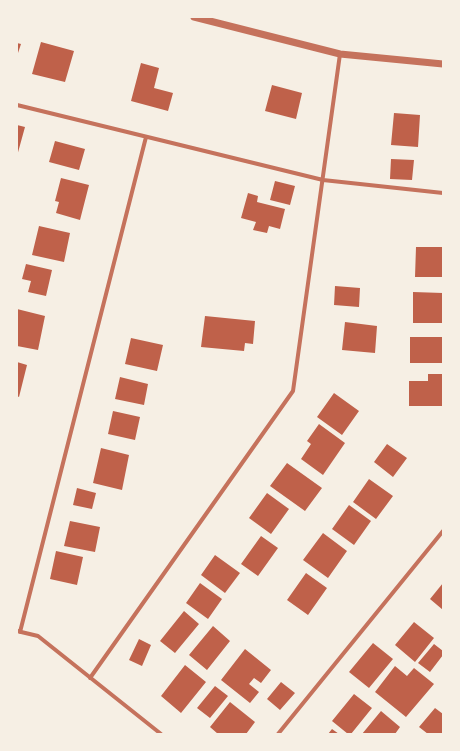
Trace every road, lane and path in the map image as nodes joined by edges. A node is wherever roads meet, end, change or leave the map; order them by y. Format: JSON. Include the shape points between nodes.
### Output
{"nodes":[{"id":1,"x":194,"y":17,"type":"edge"},
{"id":2,"x":340,"y":54,"type":"junction"},
{"id":3,"x":443,"y":64,"type":"edge"},
{"id":4,"x":17,"y":105,"type":"edge"},
{"id":5,"x":146,"y":137,"type":"junction"},
{"id":6,"x":323,"y":180,"type":"junction"},
{"id":7,"x":443,"y":193,"type":"edge"},
{"id":8,"x":443,"y":531,"type":"edge"},
{"id":9,"x":18,"y":632,"type":"edge"},
{"id":10,"x":90,"y":678,"type":"junction"},
{"id":11,"x":161,"y":734,"type":"edge"},
{"id":12,"x":278,"y":734,"type":"edge"}],
"edges":[{"from":1,"to":2,"type":"street"},
{"from":2,"to":3,"type":"street"},
{"from":2,"to":6,"type":"street"},
{"from":4,"to":5,"type":"street"},
{"from":5,"to":6,"type":"street"},
{"from":5,"to":9,"type":"street"},
{"from":6,"to":7,"type":"street"},
{"from":6,"to":10,"type":"street","via":[[293,391]]},
{"from":8,"to":12,"type":"street"},
{"from":9,"to":10,"type":"street","via":[[38,636]]},
{"from":10,"to":11,"type":"street"}]}
